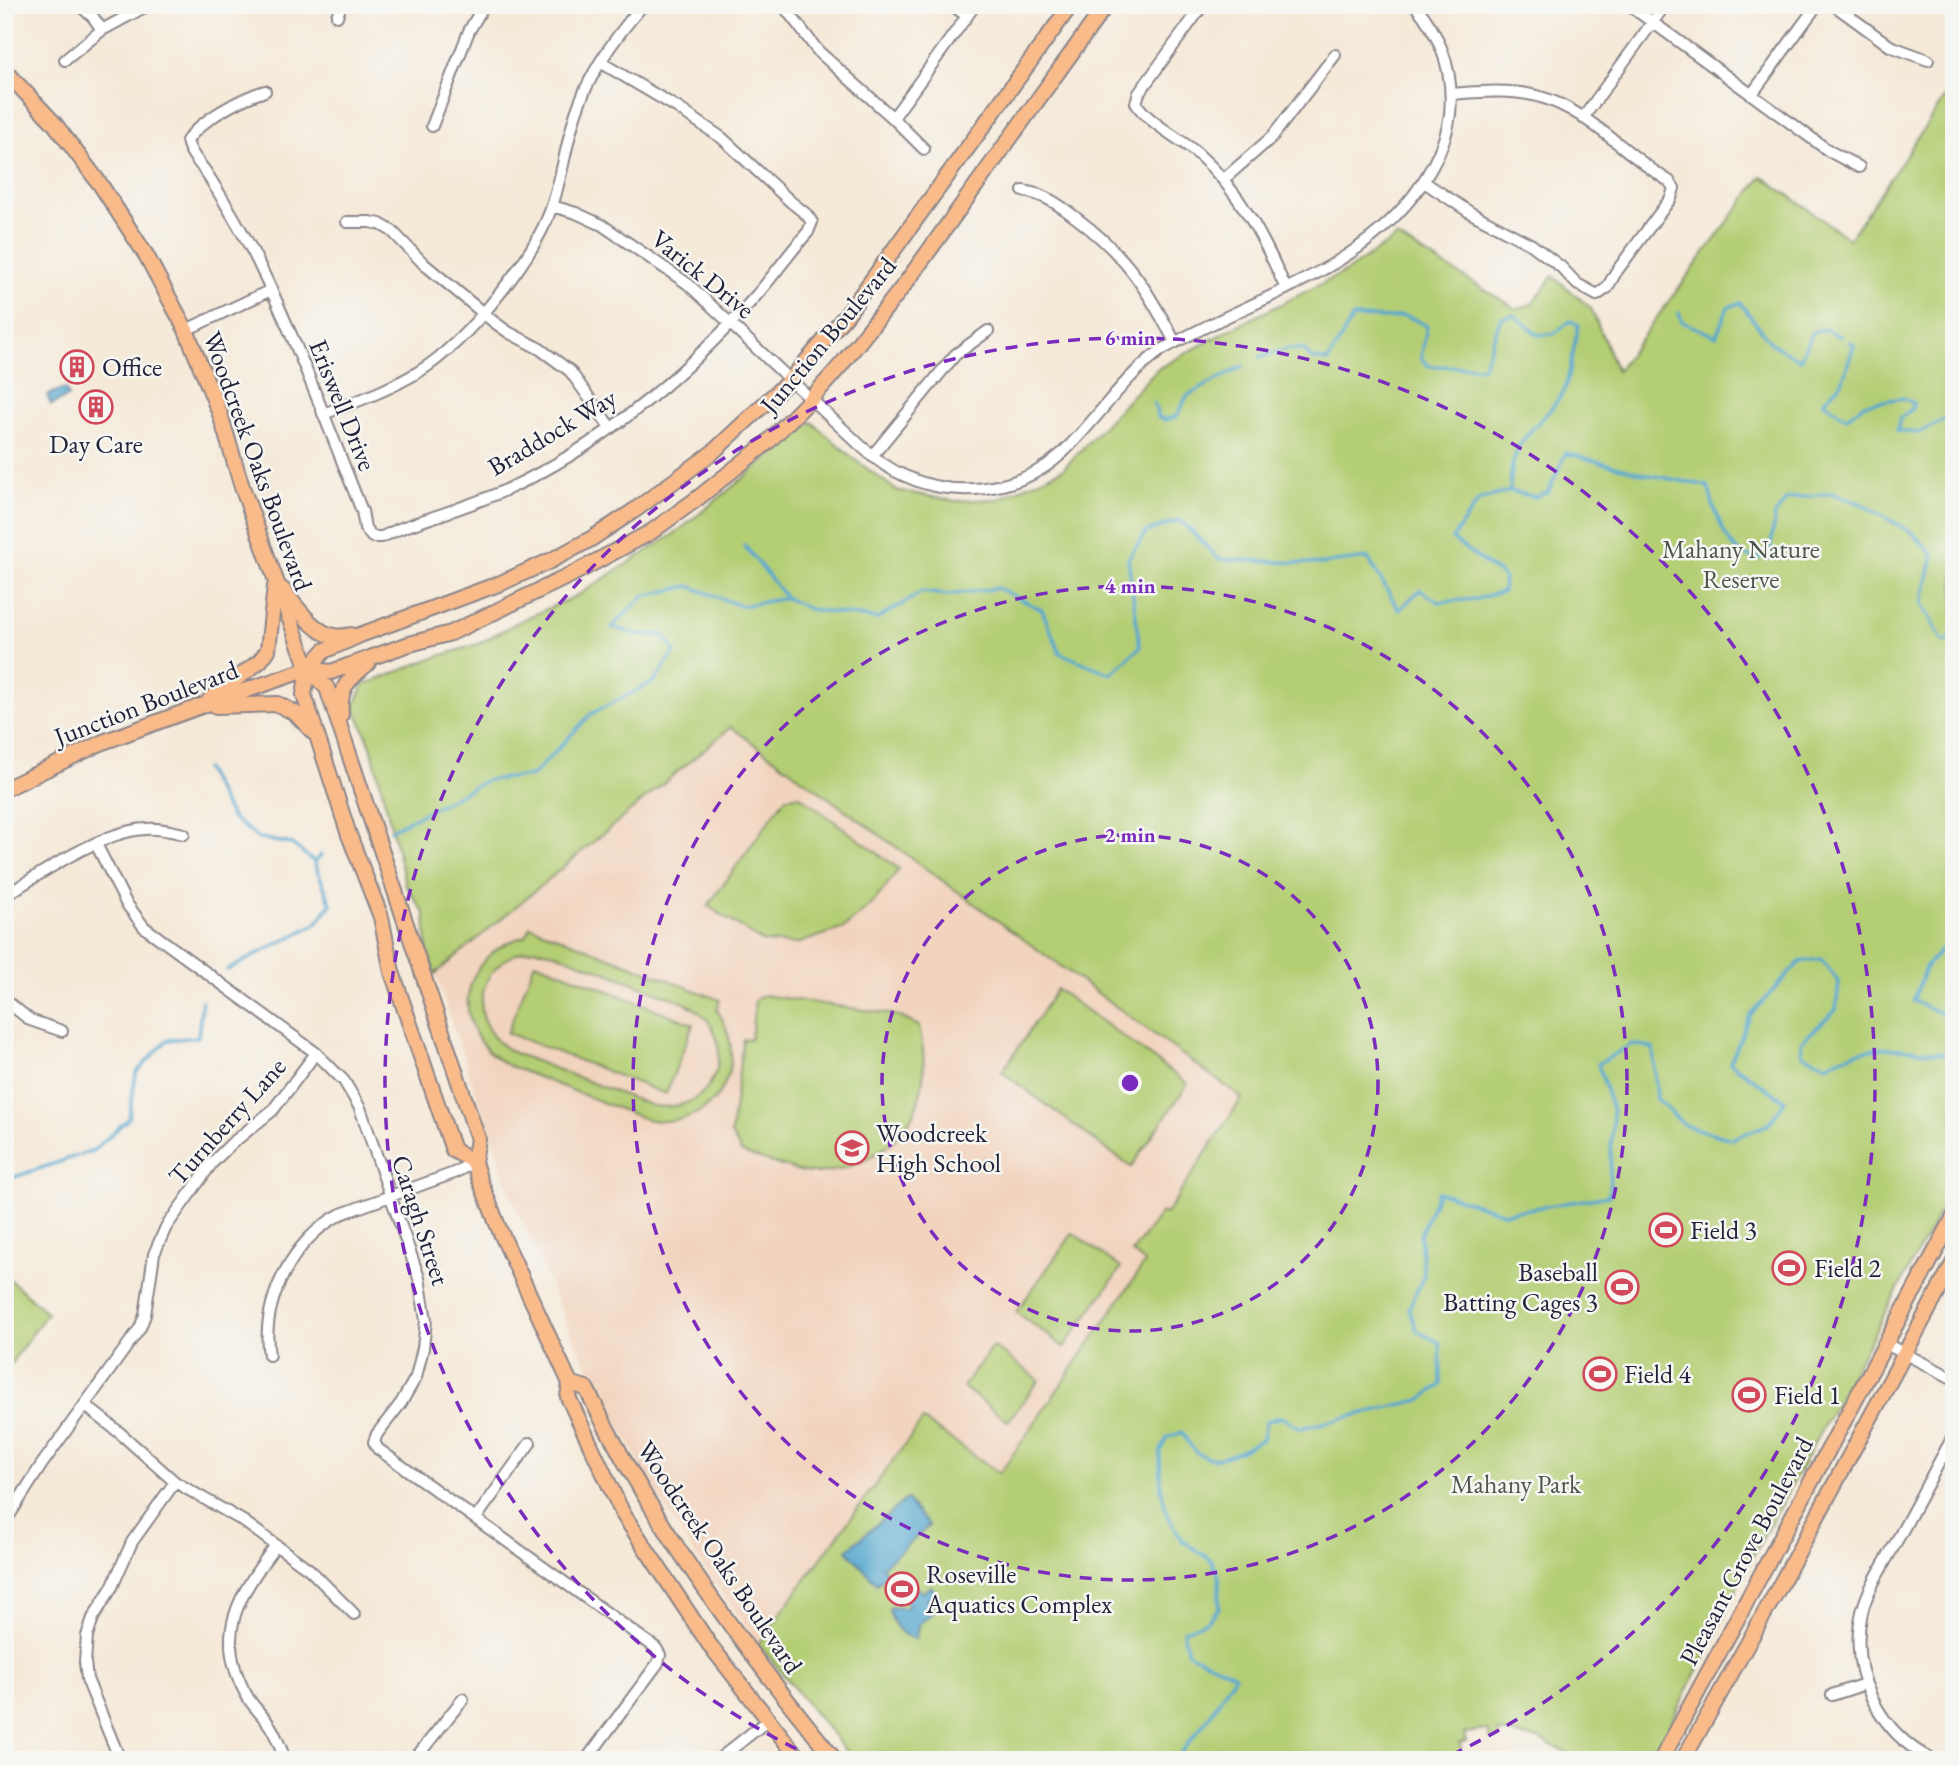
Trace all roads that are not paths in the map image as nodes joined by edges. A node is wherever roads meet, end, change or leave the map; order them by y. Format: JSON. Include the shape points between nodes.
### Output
{"nodes":[{"id":1,"x":79,"y":5,"type":"edge"},
{"id":2,"x":148,"y":5,"type":"edge"},
{"id":3,"x":484,"y":5,"type":"edge"},
{"id":4,"x":643,"y":5,"type":"edge"},
{"id":5,"x":783,"y":5,"type":"edge"},
{"id":6,"x":952,"y":5,"type":"edge"},
{"id":7,"x":975,"y":5,"type":"edge"},
{"id":8,"x":1071,"y":5,"type":"edge"},
{"id":9,"x":1106,"y":5,"type":"edge"},
{"id":10,"x":1203,"y":5,"type":"edge"},
{"id":11,"x":1415,"y":5,"type":"edge"},
{"id":12,"x":1629,"y":5,"type":"edge"},
{"id":13,"x":1665,"y":5,"type":"edge"},
{"id":14,"x":1817,"y":5,"type":"edge"},
{"id":15,"x":1833,"y":5,"type":"edge"},
{"id":16,"x":967,"y":16,"type":"junction"},
{"id":17,"x":1653,"y":22,"type":"junction"},
{"id":18,"x":102,"y":30,"type":"junction"},
{"id":19,"x":1335,"y":55,"type":"dead end"},
{"id":20,"x":65,"y":60,"type":"dead end"},
{"id":21,"x":1928,"y":60,"type":"dead end"},
{"id":22,"x":600,"y":62,"type":"junction"},
{"id":23,"x":5,"y":71,"type":"edge"},
{"id":24,"x":265,"y":91,"type":"dead end"},
{"id":25,"x":1451,"y":94,"type":"junction"},
{"id":26,"x":1752,"y":94,"type":"junction"},
{"id":27,"x":893,"y":118,"type":"junction"},
{"id":28,"x":1583,"y":118,"type":"junction"},
{"id":29,"x":432,"y":126,"type":"dead end"},
{"id":30,"x":924,"y":149,"type":"dead end"},
{"id":31,"x":1859,"y":167,"type":"dead end"},
{"id":32,"x":1224,"y":179,"type":"junction"},
{"id":33,"x":1424,"y":182,"type":"junction"},
{"id":34,"x":1023,"y":191,"type":"dead end"},
{"id":35,"x":552,"y":206,"type":"junction"},
{"id":36,"x":347,"y":222,"type":"dead end"},
{"id":37,"x":1286,"y":289,"type":"junction"},
{"id":38,"x":271,"y":290,"type":"junction"},
{"id":39,"x":482,"y":312,"type":"junction"},
{"id":40,"x":731,"y":323,"type":"junction"},
{"id":41,"x":186,"y":330,"type":"junction"},
{"id":42,"x":988,"y":331,"type":"dead end"},
{"id":43,"x":1175,"y":342,"type":"junction"},
{"id":44,"x":791,"y":380,"type":"junction"},
{"id":45,"x":811,"y":399,"type":"junction"},
{"id":46,"x":323,"y":415,"type":"junction"},
{"id":47,"x":610,"y":427,"type":"junction"},
{"id":48,"x":872,"y":456,"type":"junction"},
{"id":49,"x":372,"y":537,"type":"joint"},
{"id":50,"x":275,"y":582,"type":"junction"},
{"id":51,"x":360,"y":635,"type":"junction"},
{"id":52,"x":374,"y":658,"type":"junction"},
{"id":53,"x":308,"y":668,"type":"junction"},
{"id":54,"x":201,"y":706,"type":"junction"},
{"id":55,"x":341,"y":730,"type":"junction"},
{"id":56,"x":318,"y":737,"type":"junction"},
{"id":57,"x":5,"y":789,"type":"edge"},
{"id":58,"x":184,"y":834,"type":"dead end"},
{"id":59,"x":96,"y":844,"type":"junction"},
{"id":60,"x":5,"y":896,"type":"edge"},
{"id":61,"x":5,"y":1000,"type":"edge"},
{"id":62,"x":62,"y":1031,"type":"dead end"},
{"id":63,"x":316,"y":1053,"type":"junction"},
{"id":64,"x":474,"y":1162,"type":"junction"},
{"id":65,"x":391,"y":1196,"type":"junction"},
{"id":66,"x":1954,"y":1217,"type":"edge"},
{"id":67,"x":1954,"y":1262,"type":"edge"},
{"id":68,"x":1886,"y":1344,"type":"junction"},
{"id":69,"x":1906,"y":1353,"type":"junction"},
{"id":70,"x":269,"y":1355,"type":"dead end"},
{"id":71,"x":1954,"y":1379,"type":"edge"},
{"id":72,"x":570,"y":1382,"type":"junction"},
{"id":73,"x":85,"y":1405,"type":"junction"},
{"id":74,"x":1954,"y":1435,"type":"edge"},
{"id":75,"x":530,"y":1443,"type":"dead end"},
{"id":76,"x":175,"y":1482,"type":"junction"},
{"id":77,"x":476,"y":1518,"type":"junction"},
{"id":78,"x":5,"y":1522,"type":"edge"},
{"id":79,"x":276,"y":1545,"type":"junction"},
{"id":80,"x":354,"y":1614,"type":"dead end"},
{"id":81,"x":1865,"y":1684,"type":"junction"},
{"id":82,"x":1832,"y":1695,"type":"dead end"},
{"id":83,"x":463,"y":1699,"type":"dead end"},
{"id":84,"x":788,"y":1703,"type":"junction"},
{"id":85,"x":768,"y":1720,"type":"junction"},
{"id":86,"x":120,"y":1760,"type":"edge"},
{"id":87,"x":286,"y":1760,"type":"edge"},
{"id":88,"x":414,"y":1760,"type":"edge"},
{"id":89,"x":586,"y":1760,"type":"edge"},
{"id":90,"x":718,"y":1760,"type":"edge"},
{"id":91,"x":800,"y":1760,"type":"edge"},
{"id":92,"x":835,"y":1760,"type":"edge"},
{"id":93,"x":1661,"y":1760,"type":"edge"},
{"id":94,"x":1683,"y":1760,"type":"edge"},
{"id":95,"x":1933,"y":1760,"type":"edge"}],
"edges":[{"from":1,"to":18,"type":"street"},
{"from":2,"to":18,"type":"street"},
{"from":3,"to":29,"type":"street","via":[[469,31]]},
{"from":4,"to":22,"type":"street"},
{"from":5,"to":27,"type":"street","via":[[818,51]]},
{"from":6,"to":16,"type":"street"},
{"from":7,"to":16,"type":"street"},
{"from":8,"to":44,"type":"main road","name":"Junction Boulevard","via":[[882,269]]},
{"from":9,"to":45,"type":"main road","name":"Junction Boulevard","via":[[872,329]]},
{"from":10,"to":32,"type":"street","via":[[1136,103],[1142,113]]},
{"from":11,"to":25,"type":"street","name":"Varick Drive","via":[[1441,46]]},
{"from":12,"to":17,"type":"street"},
{"from":13,"to":17,"type":"street"},
{"from":14,"to":26,"type":"street"},
{"from":15,"to":21,"type":"street","via":[[1890,46]]},
{"from":16,"to":27,"type":"street"},
{"from":17,"to":26,"type":"street"},
{"from":17,"to":28,"type":"street"},
{"from":18,"to":20,"type":"street"},
{"from":19,"to":32,"type":"street","via":[[1272,137]]},
{"from":22,"to":35,"type":"street","via":[[577,110]]},
{"from":22,"to":40,"type":"street","name":"Braddock Way","via":[[722,138],[812,222]]},
{"from":23,"to":41,"type":"main road","name":"Woodcreek Oaks Boulevard","via":[[54,123],[100,184]]},
{"from":24,"to":38,"type":"street","name":"Eriswell Drive","via":[[228,107],[187,141]]},
{"from":25,"to":28,"type":"street","via":[[1535,95]]},
{"from":25,"to":33,"type":"street","name":"Varick Drive","via":[[1443,143]]},
{"from":26,"to":31,"type":"street","via":[[1829,151]]},
{"from":27,"to":30,"type":"street"},
{"from":28,"to":33,"type":"street","via":[[1674,188],[1607,289],[1597,295],[1532,245],[1471,214]]},
{"from":32,"to":37,"type":"street","via":[[1255,225]]},
{"from":33,"to":37,"type":"street","name":"Varick Drive","via":[[1372,239],[1336,264]]},
{"from":34,"to":43,"type":"street","via":[[1056,203],[1109,244],[1144,285]]},
{"from":35,"to":39,"type":"street","via":[[528,256]]},
{"from":35,"to":40,"type":"street","name":"Varick Drive","via":[[602,225],[688,284]]},
{"from":36,"to":39,"type":"street","via":[[370,222],[392,231]]},
{"from":37,"to":43,"type":"street","name":"Varick Drive"},
{"from":38,"to":41,"type":"street"},
{"from":38,"to":46,"type":"street","name":"Eriswell Drive"},
{"from":39,"to":46,"type":"street","via":[[460,338],[421,370],[369,398]]},
{"from":39,"to":47,"type":"street","via":[[570,371]]},
{"from":40,"to":44,"type":"street","name":"Varick Drive"},
{"from":40,"to":47,"type":"street","name":"Braddock Way","via":[[673,378]]},
{"from":41,"to":50,"type":"main road","name":"Woodcreek Oaks Boulevard","via":[[220,414]]},
{"from":42,"to":48,"type":"street","via":[[955,355]]},
{"from":43,"to":48,"type":"street","name":"Varick Drive","via":[[1141,365],[1058,457],[1004,485],[946,488],[903,476]]},
{"from":44,"to":45,"type":"street","name":"Varick Drive"},
{"from":44,"to":51,"type":"main road","name":"Junction Boulevard","via":[[712,453],[591,540],[501,583]]},
{"from":45,"to":48,"type":"street","name":"Varick Drive"},
{"from":45,"to":52,"type":"main road","name":"Junction Boulevard","via":[[751,457],[651,533],[451,633]]},
{"from":46,"to":49,"type":"street","name":"Eriswell Drive"},
{"from":47,"to":49,"type":"street","name":"Braddock Way","via":[[511,488]]},
{"from":50,"to":51,"type":"main road","via":[[325,633]]},
{"from":50,"to":53,"type":"main road","name":"Woodcreek Oaks Boulevard"},
{"from":50,"to":54,"type":"main road","via":[[268,650]]},
{"from":51,"to":53,"type":"main road","name":"Junction Boulevard","via":[[324,651]]},
{"from":52,"to":53,"type":"main road","name":"Junction Boulevard","via":[[331,672]]},
{"from":52,"to":55,"type":"main road","via":[[344,686]]},
{"from":53,"to":54,"type":"main road","name":"Junction Boulevard"},
{"from":53,"to":55,"type":"main road","name":"Woodcreek Oaks Boulevard","via":[[327,688]]},
{"from":53,"to":56,"type":"main road","name":"Woodcreek Oaks Boulevard","via":[[304,695]]},
{"from":54,"to":56,"type":"main road","via":[[278,704],[295,713]]},
{"from":54,"to":57,"type":"main road","name":"Junction Boulevard","via":[[103,742]]},
{"from":55,"to":64,"type":"main road","name":"Woodcreek Oaks Boulevard","via":[[478,1139]]},
{"from":56,"to":64,"type":"main road","name":"Woodcreek Oaks Boulevard","via":[[382,918],[392,972],[453,1150]]},
{"from":58,"to":59,"type":"street","via":[[138,830]]},
{"from":59,"to":60,"type":"street"},
{"from":59,"to":63,"type":"street","name":"Caragh Street","via":[[126,903],[144,927]]},
{"from":61,"to":62,"type":"street","via":[[30,1020]]},
{"from":63,"to":65,"type":"street","name":"Caragh Street","via":[[336,1071],[355,1099]]},
{"from":63,"to":73,"type":"street","name":"Turnberry Lane","via":[[273,1110],[212,1163],[166,1227],[154,1254],[140,1328]]},
{"from":64,"to":65,"type":"street"},
{"from":64,"to":72,"type":"main road","name":"Woodcreek Oaks Boulevard","via":[[505,1243]]},
{"from":65,"to":70,"type":"street","via":[[328,1221],[297,1254],[274,1299],[267,1332]]},
{"from":65,"to":77,"type":"street","name":"Caragh Street","via":[[423,1292],[425,1335],[416,1377],[374,1442]]},
{"from":66,"to":68,"type":"main road","name":"Pleasant Grove Boulevard"},
{"from":67,"to":69,"type":"main road","name":"Pleasant Grove Boulevard"},
{"from":68,"to":69,"type":"street"},
{"from":68,"to":93,"type":"main road","name":"Pleasant Grove Boulevard"},
{"from":69,"to":71,"type":"street"},
{"from":69,"to":94,"type":"main road","name":"Pleasant Grove Boulevard"},
{"from":72,"to":84,"type":"main road","name":"Woodcreek Oaks Boulevard","via":[[586,1388],[666,1530]]},
{"from":72,"to":85,"type":"main road","name":"Woodcreek Oaks Boulevard","via":[[568,1397],[623,1514],[709,1644]]},
{"from":73,"to":76,"type":"street"},
{"from":73,"to":78,"type":"street","name":"Turnberry Lane"},
{"from":74,"to":81,"type":"street","via":[[1868,1596],[1859,1647]]},
{"from":75,"to":77,"type":"street"},
{"from":76,"to":79,"type":"street"},
{"from":76,"to":86,"type":"street","via":[[132,1542],[87,1636],[87,1679]]},
{"from":77,"to":89,"type":"street","name":"Caragh Street","via":[[660,1655]]},
{"from":79,"to":80,"type":"street","via":[[322,1580]]},
{"from":79,"to":87,"type":"street","via":[[238,1601],[231,1645],[241,1685],[271,1727]]},
{"from":81,"to":82,"type":"street"},
{"from":81,"to":95,"type":"street","via":[[1891,1728]]},
{"from":83,"to":88,"type":"street"},
{"from":84,"to":85,"type":"main road"},
{"from":84,"to":92,"type":"main road","name":"Woodcreek Oaks Boulevard"},
{"from":85,"to":90,"type":"street"},
{"from":85,"to":91,"type":"main road","name":"Woodcreek Oaks Boulevard"}]}
